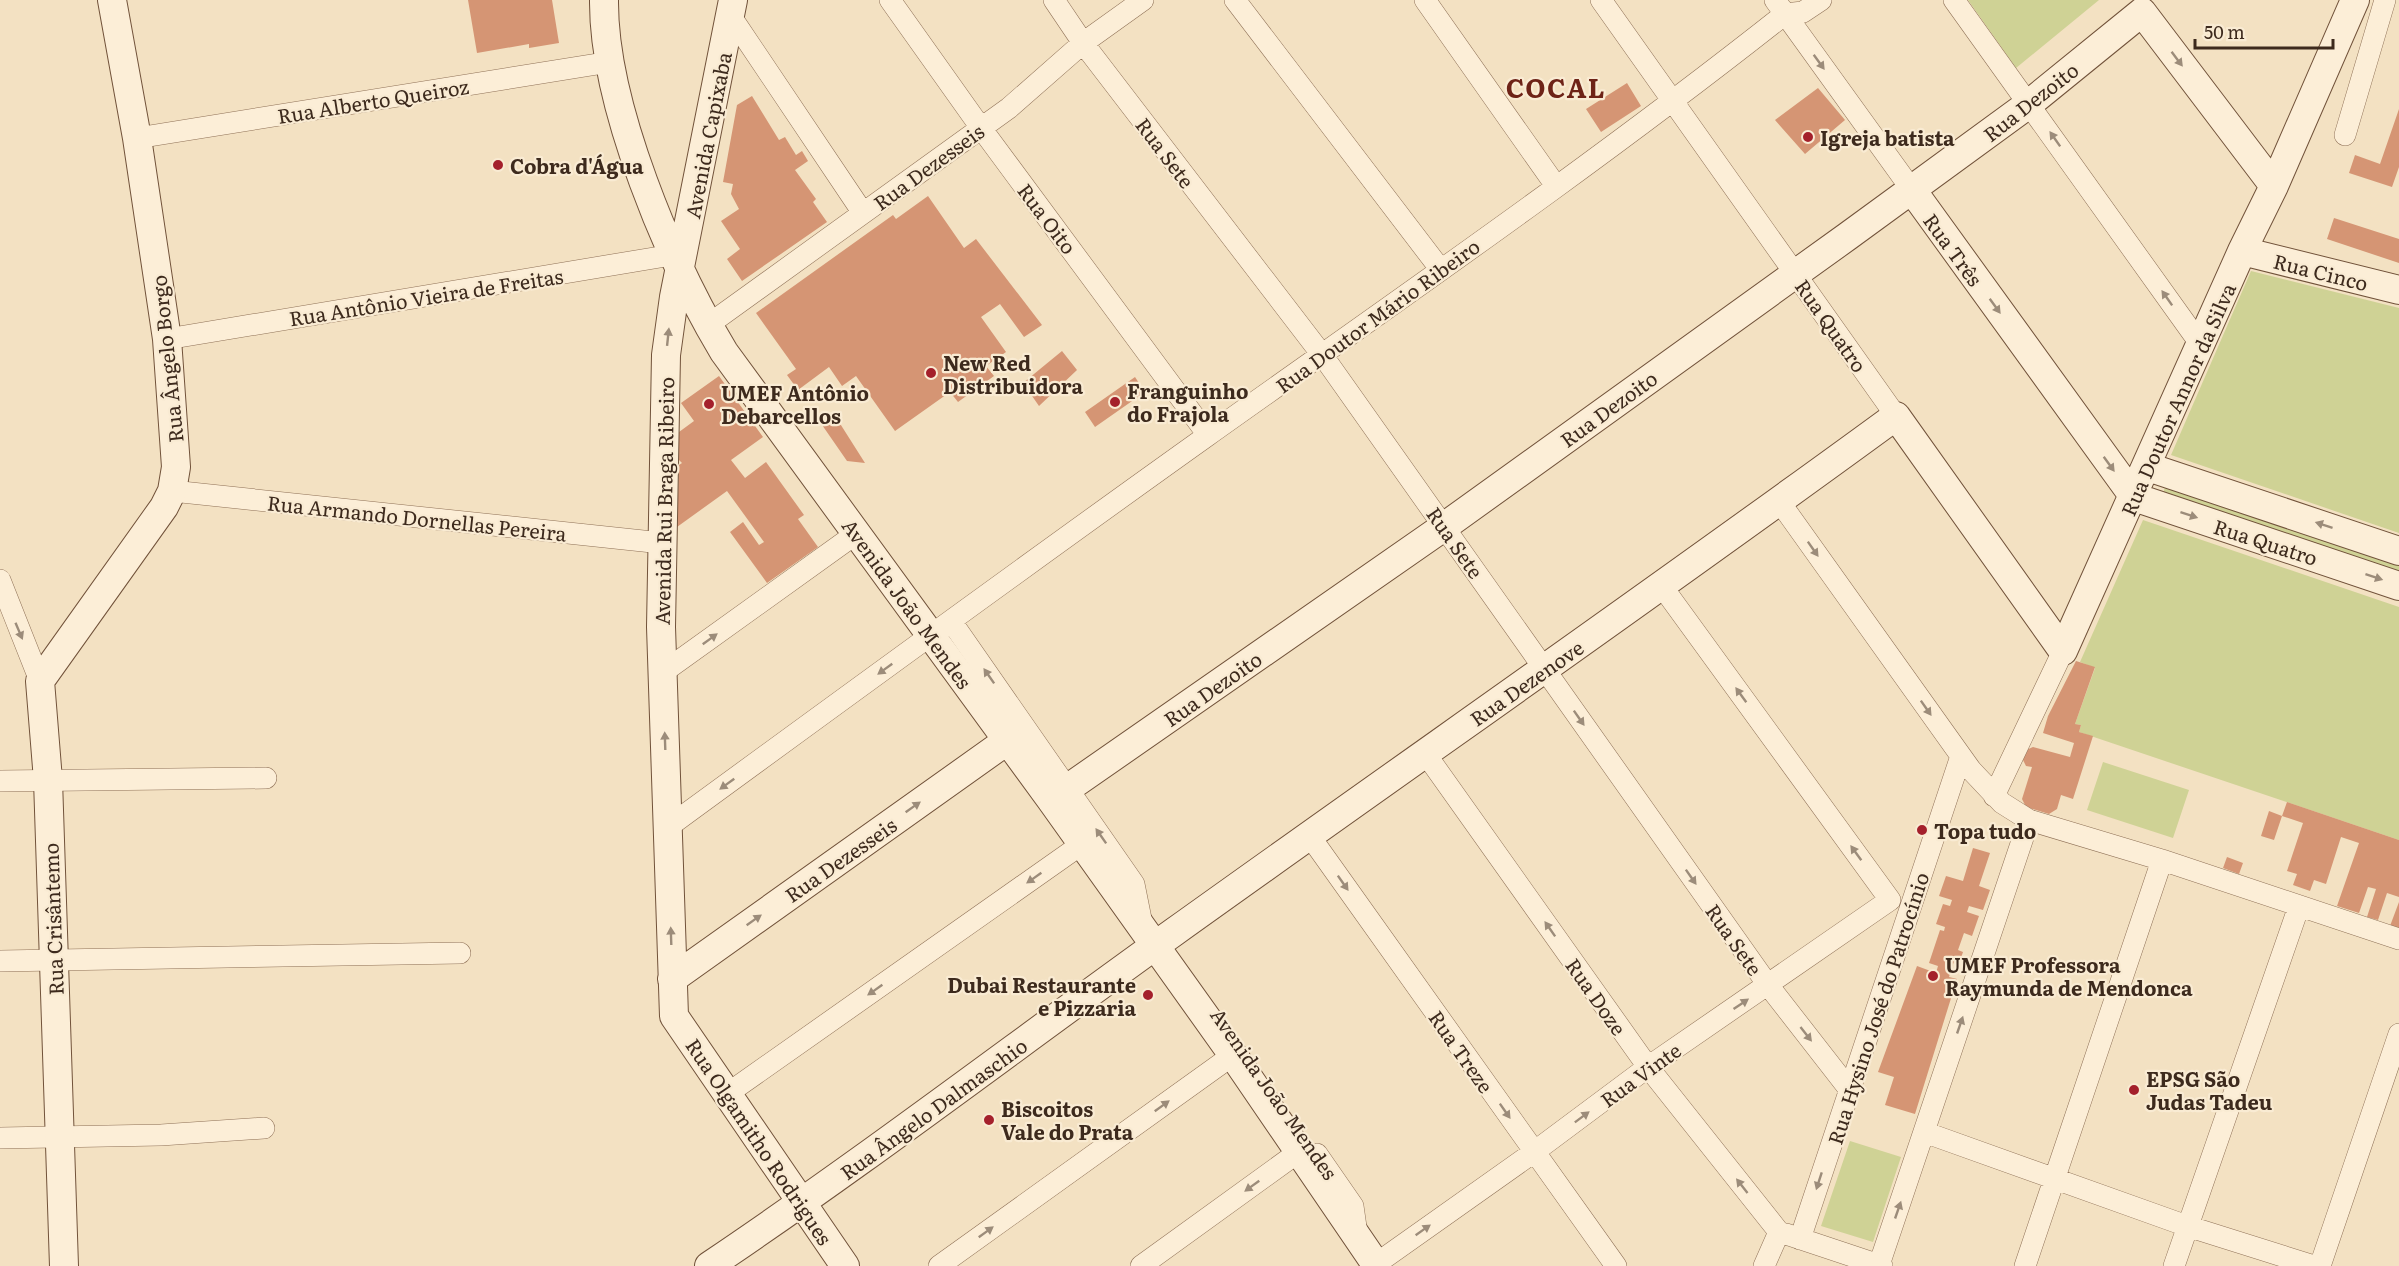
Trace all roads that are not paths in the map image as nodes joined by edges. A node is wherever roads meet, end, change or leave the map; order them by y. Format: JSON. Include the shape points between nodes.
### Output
{"nodes":[{"id":1,"x":112,"y":0,"type":"edge"},
{"id":2,"x":604,"y":0,"type":"edge"},
{"id":3,"x":890,"y":0,"type":"edge"},
{"id":4,"x":1054,"y":0,"type":"edge"},
{"id":5,"x":1143,"y":0,"type":"edge"},
{"id":6,"x":1235,"y":0,"type":"edge"},
{"id":7,"x":1425,"y":0,"type":"edge"},
{"id":8,"x":1601,"y":0,"type":"edge"},
{"id":9,"x":1821,"y":0,"type":"edge"},
{"id":10,"x":1954,"y":0,"type":"edge"},
{"id":11,"x":2355,"y":0,"type":"edge"},
{"id":12,"x":2385,"y":0,"type":"edge"},
{"id":13,"x":2148,"y":6,"type":"edge"},
{"id":14,"x":731,"y":7,"type":"edge"},
{"id":15,"x":1780,"y":7,"type":"edge"},
{"id":16,"x":1083,"y":43,"type":"junction"},
{"id":17,"x":610,"y":62,"type":"junction"},
{"id":18,"x":1673,"y":103,"type":"junction"},
{"id":19,"x":2030,"y":103,"type":"junction"},
{"id":20,"x":981,"y":128,"type":"junction"},
{"id":21,"x":2345,"y":135,"type":"dead end"},
{"id":22,"x":137,"y":138,"type":"junction"},
{"id":23,"x":1556,"y":186,"type":"junction"},
{"id":24,"x":2274,"y":186,"type":"junction"},
{"id":25,"x":1912,"y":190,"type":"junction"},
{"id":26,"x":864,"y":213,"type":"junction"},
{"id":27,"x":2242,"y":251,"type":"junction"},
{"id":28,"x":680,"y":260,"type":"junction"},
{"id":29,"x":1441,"y":270,"type":"junction"},
{"id":30,"x":1795,"y":272,"type":"junction"},
{"id":31,"x":2399,"y":290,"type":"edge"},
{"id":32,"x":708,"y":325,"type":"junction"},
{"id":33,"x":167,"y":339,"type":"junction"},
{"id":34,"x":2201,"y":345,"type":"junction"},
{"id":35,"x":1323,"y":356,"type":"junction"},
{"id":36,"x":1896,"y":416,"type":"junction"},
{"id":37,"x":1208,"y":435,"type":"junction"},
{"id":38,"x":2148,"y":467,"type":"junction"},
{"id":39,"x":172,"y":491,"type":"junction"},
{"id":40,"x":2134,"y":497,"type":"junction"},
{"id":41,"x":1779,"y":501,"type":"junction"},
{"id":42,"x":1445,"y":526,"type":"junction"},
{"id":43,"x":857,"y":533,"type":"junction"},
{"id":44,"x":662,"y":543,"type":"junction"},
{"id":45,"x":2399,"y":551,"type":"edge"},
{"id":46,"x":0,"y":580,"type":"edge"},
{"id":47,"x":1661,"y":585,"type":"junction"},
{"id":48,"x":2399,"y":586,"type":"edge"},
{"id":49,"x":942,"y":628,"type":"junction"},
{"id":50,"x":2063,"y":651,"type":"junction"},
{"id":51,"x":1545,"y":670,"type":"junction"},
{"id":52,"x":662,"y":673,"type":"junction"},
{"id":53,"x":40,"y":681,"type":"junction"},
{"id":54,"x":1008,"y":740,"type":"junction"},
{"id":55,"x":1425,"y":753,"type":"junction"},
{"id":56,"x":1961,"y":756,"type":"junction"},
{"id":57,"x":266,"y":778,"type":"dead end"},
{"id":58,"x":48,"y":780,"type":"junction"},
{"id":59,"x":0,"y":781,"type":"edge"},
{"id":60,"x":1059,"y":795,"type":"junction"},
{"id":61,"x":1995,"y":796,"type":"junction"},
{"id":62,"x":2029,"y":820,"type":"junction"},
{"id":63,"x":668,"y":827,"type":"junction"},
{"id":64,"x":1309,"y":835,"type":"junction"},
{"id":65,"x":1082,"y":844,"type":"junction"},
{"id":66,"x":2162,"y":860,"type":"junction"},
{"id":67,"x":1900,"y":903,"type":"junction"},
{"id":68,"x":2299,"y":906,"type":"junction"},
{"id":69,"x":2399,"y":939,"type":"edge"},
{"id":70,"x":1155,"y":946,"type":"junction"},
{"id":71,"x":460,"y":953,"type":"dead end"},
{"id":72,"x":54,"y":960,"type":"junction"},
{"id":73,"x":0,"y":961,"type":"edge"},
{"id":74,"x":672,"y":978,"type":"junction"},
{"id":75,"x":1768,"y":986,"type":"junction"},
{"id":76,"x":674,"y":1016,"type":"joint"},
{"id":77,"x":2399,"y":1034,"type":"edge"},
{"id":78,"x":1233,"y":1055,"type":"junction"},
{"id":79,"x":1648,"y":1067,"type":"junction"},
{"id":80,"x":1849,"y":1089,"type":"junction"},
{"id":81,"x":727,"y":1094,"type":"junction"},
{"id":82,"x":264,"y":1128,"type":"dead end"},
{"id":83,"x":1924,"y":1132,"type":"junction"},
{"id":84,"x":0,"y":1138,"type":"edge"},
{"id":85,"x":58,"y":1138,"type":"junction"},
{"id":86,"x":1300,"y":1151,"type":"junction"},
{"id":87,"x":1534,"y":1152,"type":"junction"},
{"id":88,"x":2055,"y":1180,"type":"junction"},
{"id":89,"x":802,"y":1203,"type":"junction"},
{"id":90,"x":2187,"y":1226,"type":"junction"},
{"id":91,"x":1779,"y":1232,"type":"junction"},
{"id":92,"x":1800,"y":1239,"type":"junction"},
{"id":93,"x":1358,"y":1240,"type":"junction"},
{"id":94,"x":1383,"y":1263,"type":"edge"},
{"id":95,"x":1881,"y":1265,"type":"edge"},
{"id":96,"x":64,"y":1266,"type":"edge"},
{"id":97,"x":709,"y":1266,"type":"edge"},
{"id":98,"x":845,"y":1266,"type":"edge"},
{"id":99,"x":939,"y":1266,"type":"edge"},
{"id":100,"x":1141,"y":1266,"type":"edge"},
{"id":101,"x":1616,"y":1266,"type":"edge"},
{"id":102,"x":1764,"y":1266,"type":"edge"},
{"id":103,"x":2025,"y":1266,"type":"edge"},
{"id":104,"x":2174,"y":1266,"type":"edge"},
{"id":105,"x":2314,"y":1266,"type":"edge"},
{"id":106,"x":2320,"y":1266,"type":"edge"}],
"edges":[{"from":1,"to":22,"type":"street","name":"Rua Ângelo Borgo"},
{"from":2,"to":17,"type":"street"},
{"from":3,"to":20,"type":"street","name":"Rua Oito"},
{"from":4,"to":16,"type":"street","name":"Rua Sete"},
{"from":5,"to":16,"type":"street","name":"Rua Dezesseis"},
{"from":6,"to":29,"type":"street"},
{"from":7,"to":23,"type":"street"},
{"from":8,"to":18,"type":"street","name":"Rua Quatro"},
{"from":9,"to":15,"type":"street","name":"Rua Doutor Mário Ribeiro","via":[[1803,12]]},
{"from":10,"to":19,"type":"street"},
{"from":11,"to":24,"type":"street","name":"Rua Doutor Annor da Silva"},
{"from":12,"to":21,"type":"street"},
{"from":13,"to":19,"type":"street","name":"Rua Dezoito"},
{"from":13,"to":24,"type":"street","one_way":true},
{"from":14,"to":26,"type":"street"},
{"from":14,"to":28,"type":"street","name":"Avenida Capixaba"},
{"from":15,"to":18,"type":"street","name":"Rua Doutor Mário Ribeiro"},
{"from":15,"to":25,"type":"street","name":"Rua Três","one_way":true},
{"from":16,"to":20,"type":"street","name":"Rua Dezesseis"},
{"from":16,"to":35,"type":"street","name":"Rua Sete"},
{"from":17,"to":22,"type":"street","name":"Rua Alberto Queiroz"},
{"from":17,"to":28,"type":"street","via":[[634,152]]},
{"from":18,"to":23,"type":"street","name":"Rua Doutor Mário Ribeiro"},
{"from":18,"to":30,"type":"street","name":"Rua Quatro"},
{"from":19,"to":25,"type":"street","name":"Rua Dezoito"},
{"from":34,"to":19,"type":"street","one_way":true},
{"from":20,"to":26,"type":"street","name":"Rua Dezesseis"},
{"from":20,"to":37,"type":"street","name":"Rua Oito"},
{"from":22,"to":33,"type":"street","name":"Rua Ângelo Borgo"},
{"from":23,"to":29,"type":"street","name":"Rua Doutor Mário Ribeiro"},
{"from":24,"to":27,"type":"street","name":"Rua Doutor Annor da Silva"},
{"from":25,"to":30,"type":"street","name":"Rua Dezoito"},
{"from":25,"to":40,"type":"street","name":"Rua Três","one_way":true},
{"from":26,"to":32,"type":"street","name":"Rua Dezesseis"},
{"from":27,"to":31,"type":"street","name":"Rua Cinco"},
{"from":27,"to":34,"type":"street","name":"Rua Doutor Annor da Silva"},
{"from":28,"to":32,"type":"street","name":"Avenida João Mendes"},
{"from":28,"to":33,"type":"street","name":"Rua Antônio Vieira de Freitas"},
{"from":44,"to":28,"type":"street","name":"Avenida Rui Braga Ribeiro","one_way":true,"via":[[666,355]]},
{"from":29,"to":35,"type":"street","name":"Rua Doutor Mário Ribeiro"},
{"from":30,"to":36,"type":"street","name":"Rua Quatro"},
{"from":30,"to":42,"type":"street","name":"Rua Dezoito"},
{"from":32,"to":43,"type":"street","name":"Avenida João Mendes","via":[[745,382]]},
{"from":33,"to":39,"type":"street","name":"Rua Ângelo Borgo","via":[[176,443]]},
{"from":34,"to":38,"type":"street","name":"Rua Doutor Annor da Silva"},
{"from":35,"to":37,"type":"street","name":"Rua Doutor Mário Ribeiro"},
{"from":35,"to":42,"type":"street","name":"Rua Sete"},
{"from":36,"to":41,"type":"street","name":"Rua Dezenove"},
{"from":36,"to":50,"type":"street","name":"Rua Quatro"},
{"from":37,"to":49,"type":"street","name":"Rua Doutor Mário Ribeiro"},
{"from":38,"to":40,"type":"street","name":"Rua Doutor Annor da Silva"},
{"from":45,"to":38,"type":"street","name":"Rua Quatro","one_way":true},
{"from":39,"to":44,"type":"street","name":"Rua Armando Dornellas Pereira"},
{"from":39,"to":53,"type":"street","name":"Rua Ângelo Borgo"},
{"from":40,"to":48,"type":"street","name":"Rua Quatro","one_way":true},
{"from":40,"to":50,"type":"street","name":"Rua Doutor Annor da Silva"},
{"from":41,"to":47,"type":"street","name":"Rua Dezenove"},
{"from":41,"to":56,"type":"street","one_way":true},
{"from":42,"to":51,"type":"street","name":"Rua Sete"},
{"from":42,"to":60,"type":"street","name":"Rua Dezoito"},
{"from":43,"to":49,"type":"street","name":"Avenida João Mendes"},
{"from":52,"to":43,"type":"street","one_way":true},
{"from":44,"to":52,"type":"street","name":"Avenida Rui Braga Ribeiro"},
{"from":46,"to":53,"type":"street","name":"Rua Crisântemo","one_way":true},
{"from":47,"to":51,"type":"street","name":"Rua Dezenove"},
{"from":67,"to":47,"type":"street","one_way":true},
{"from":49,"to":54,"type":"street","name":"Avenida João Mendes"},
{"from":60,"to":49,"type":"street","name":"Avenida João Mendes","one_way":true},
{"from":49,"to":63,"type":"street","name":"Rua Doutor Mário Ribeiro","one_way":true},
{"from":50,"to":61,"type":"street","name":"Rua Doutor Annor da Silva"},
{"from":51,"to":55,"type":"street","name":"Rua Dezenove"},
{"from":51,"to":75,"type":"street","name":"Rua Sete","one_way":true},
{"from":63,"to":52,"type":"street","name":"Avenida Rui Braga Ribeiro","one_way":true},
{"from":53,"to":58,"type":"street","name":"Rua Crisântemo"},
{"from":54,"to":60,"type":"street","name":"Avenida João Mendes"},
{"from":74,"to":54,"type":"street","name":"Rua Dezesseis","one_way":true},
{"from":55,"to":64,"type":"street","name":"Rua Dezenove"},
{"from":79,"to":55,"type":"street","name":"Rua Doze","one_way":true},
{"from":56,"to":61,"type":"street"},
{"from":56,"to":67,"type":"street","name":"Rua Hysino José do Patrocínio"},
{"from":57,"to":58,"type":"street"},
{"from":58,"to":59,"type":"street"},
{"from":58,"to":72,"type":"street","name":"Rua Crisântemo"},
{"from":60,"to":65,"type":"street","name":"Avenida João Mendes"},
{"from":70,"to":60,"type":"street","name":"Avenida João Mendes","one_way":true,"via":[[1134,884]]},
{"from":61,"to":62,"type":"street"},
{"from":62,"to":66,"type":"street"},
{"from":83,"to":62,"type":"street","one_way":true},
{"from":74,"to":63,"type":"street","name":"Avenida Rui Braga Ribeiro","one_way":true},
{"from":64,"to":70,"type":"street","name":"Rua Dezenove"},
{"from":64,"to":87,"type":"street","name":"Rua Treze","one_way":true},
{"from":65,"to":70,"type":"street","name":"Avenida João Mendes"},
{"from":65,"to":81,"type":"street","one_way":true},
{"from":66,"to":68,"type":"street"},
{"from":66,"to":88,"type":"street"},
{"from":67,"to":75,"type":"street","name":"Rua Vinte"},
{"from":67,"to":80,"type":"street","name":"Rua Hysino José do Patrocínio"},
{"from":68,"to":69,"type":"street"},
{"from":68,"to":90,"type":"street"},
{"from":70,"to":78,"type":"street","name":"Avenida João Mendes"},
{"from":70,"to":89,"type":"street","name":"Rua Ângelo Dalmaschio"},
{"from":70,"to":93,"type":"street","name":"Avenida João Mendes","via":[[1194,976],[1353,1206]]},
{"from":71,"to":72,"type":"street"},
{"from":72,"to":73,"type":"street"},
{"from":72,"to":85,"type":"street","name":"Rua Crisântemo"},
{"from":74,"to":76,"type":"street","name":"Avenida Rui Braga Ribeiro"},
{"from":79,"to":75,"type":"street","name":"Rua Vinte","one_way":true},
{"from":75,"to":80,"type":"street","name":"Rua Sete","one_way":true},
{"from":76,"to":81,"type":"street","name":"Rua Olgamitho Rodrigues"},
{"from":77,"to":106,"type":"street"},
{"from":78,"to":86,"type":"street","name":"Avenida João Mendes"},
{"from":99,"to":78,"type":"street","one_way":true},
{"from":87,"to":79,"type":"street","name":"Rua Vinte","one_way":true},
{"from":91,"to":79,"type":"street","name":"Rua Doze","one_way":true},
{"from":80,"to":92,"type":"street","name":"Rua Hysino José do Patrocínio","one_way":true},
{"from":81,"to":89,"type":"street","name":"Rua Olgamitho Rodrigues"},
{"from":82,"to":85,"type":"street"},
{"from":83,"to":88,"type":"street"},
{"from":95,"to":83,"type":"street","one_way":true},
{"from":84,"to":85,"type":"street"},
{"from":85,"to":96,"type":"street","name":"Rua Crisântemo"},
{"from":86,"to":93,"type":"street","name":"Avenida João Mendes"},
{"from":86,"to":100,"type":"street","one_way":true},
{"from":94,"to":87,"type":"street","name":"Rua Vinte","one_way":true},
{"from":87,"to":101,"type":"street","name":"Rua Treze"},
{"from":88,"to":90,"type":"street"},
{"from":88,"to":103,"type":"street"},
{"from":89,"to":97,"type":"street","name":"Rua Ângelo Dalmaschio"},
{"from":89,"to":98,"type":"street","name":"Rua Olgamitho Rodrigues"},
{"from":90,"to":104,"type":"street"},
{"from":90,"to":105,"type":"street"},
{"from":91,"to":92,"type":"street"},
{"from":91,"to":102,"type":"street"},
{"from":92,"to":95,"type":"street"},
{"from":93,"to":94,"type":"street","name":"Avenida João Mendes"}]}
